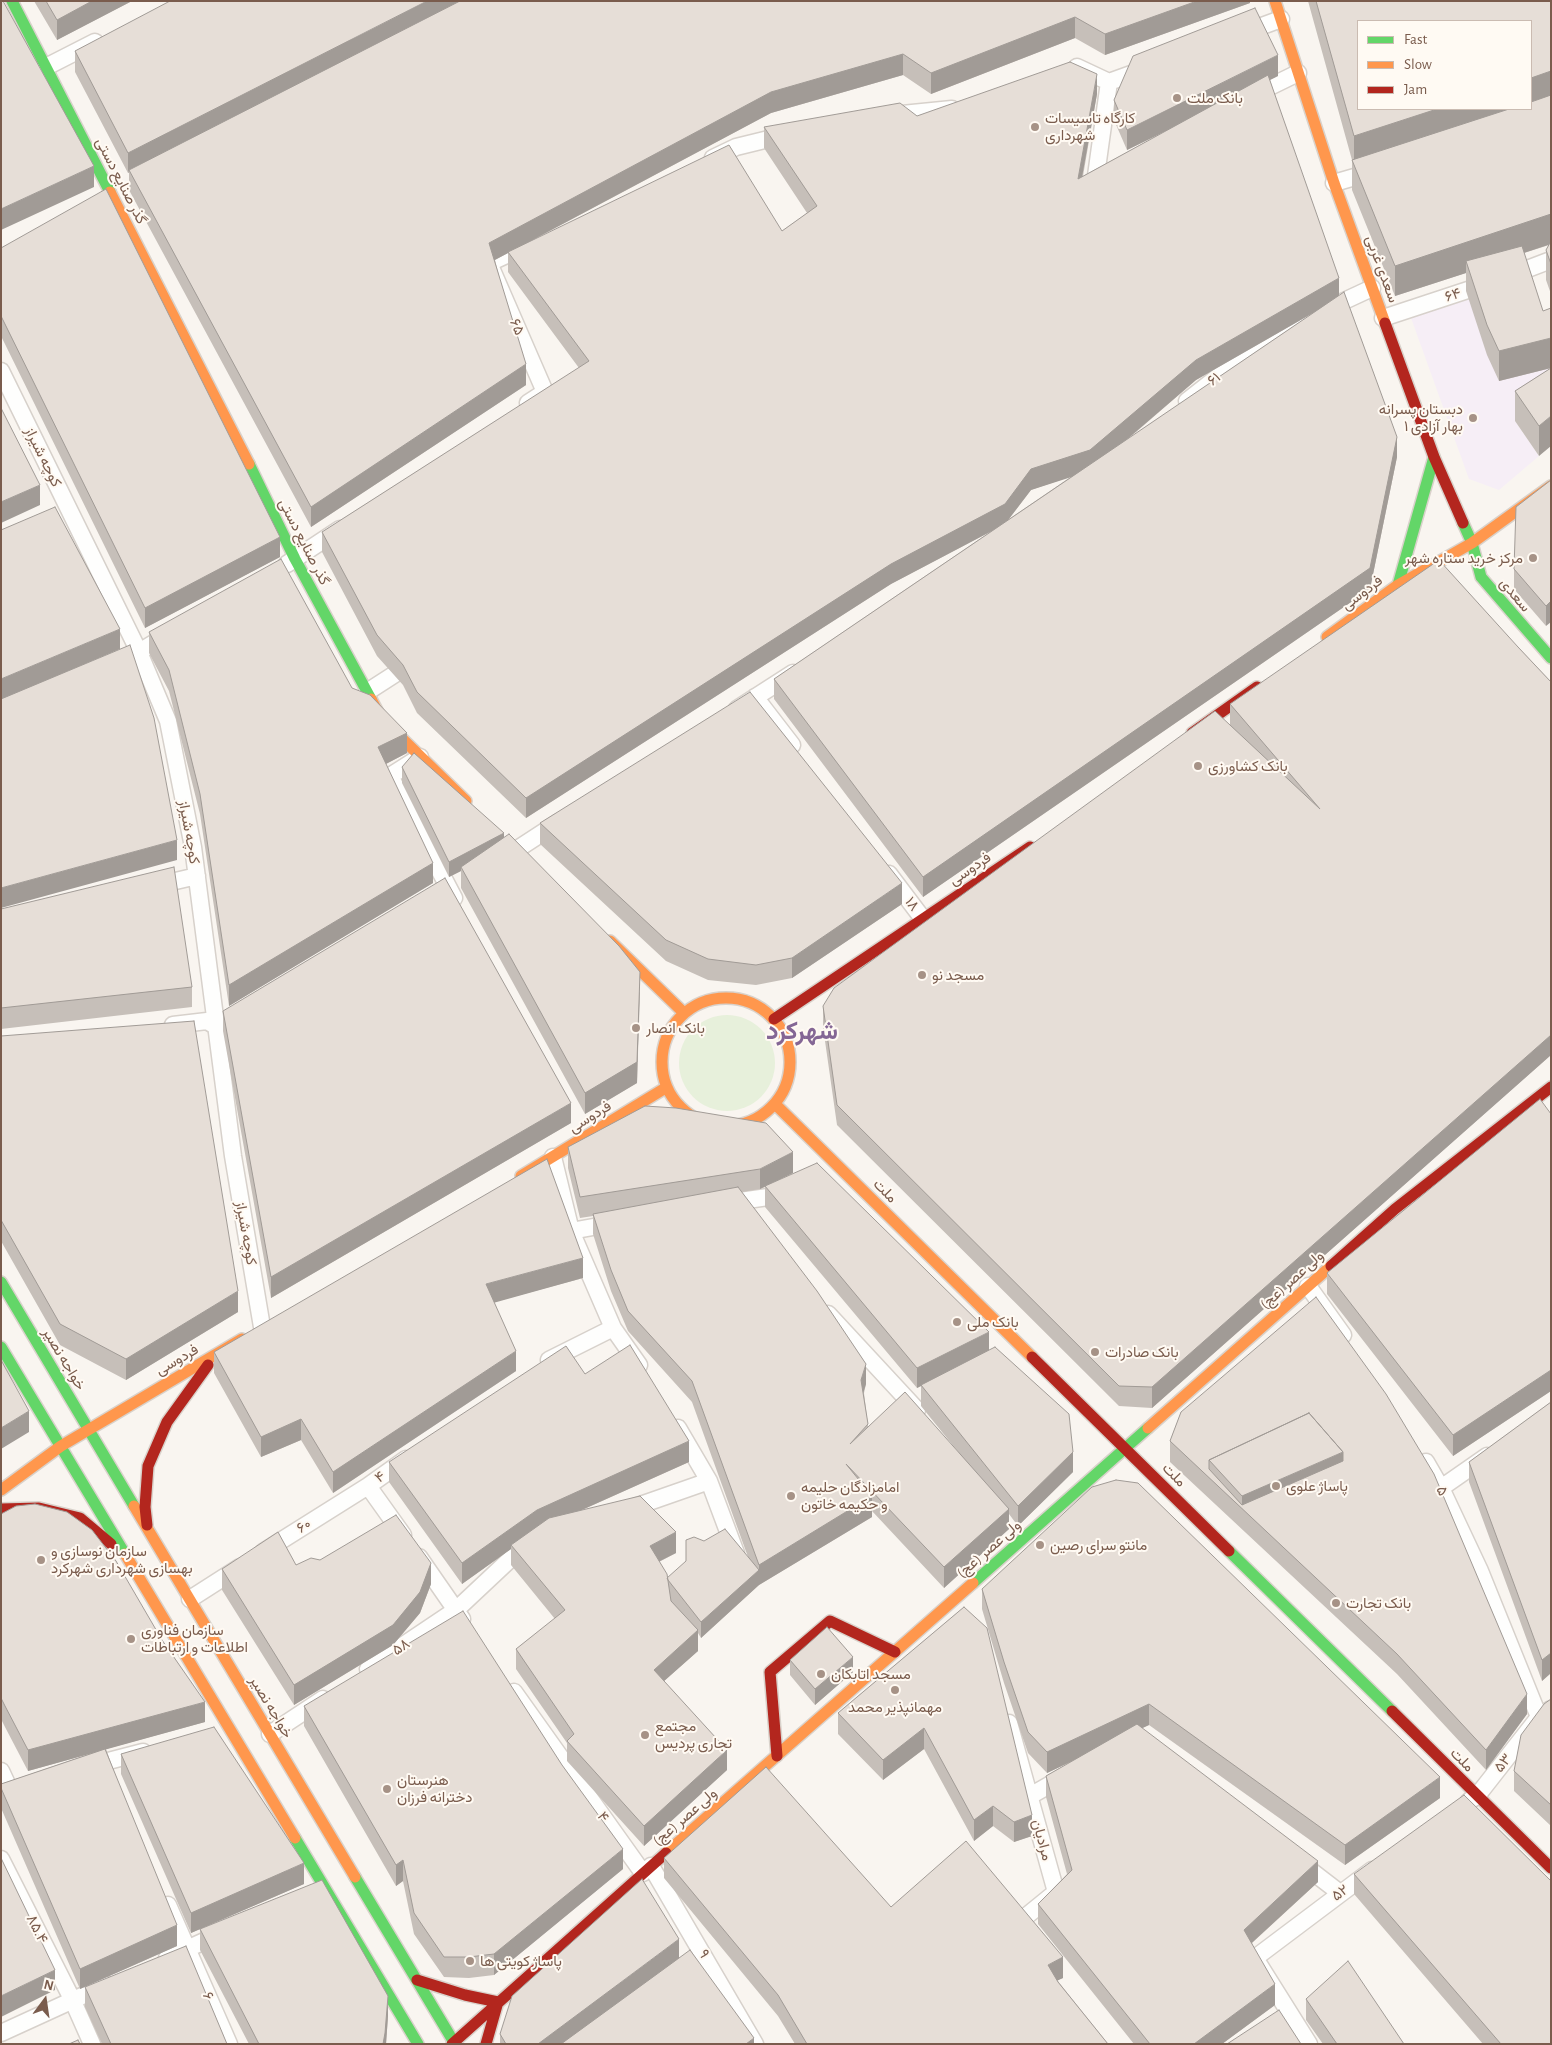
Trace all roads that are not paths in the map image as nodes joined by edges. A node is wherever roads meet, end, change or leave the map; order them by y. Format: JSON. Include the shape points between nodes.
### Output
{"nodes":[{"id":1,"x":12,"y":1,"type":"edge"},
{"id":2,"x":1275,"y":1,"type":"edge"},
{"id":3,"x":1281,"y":19,"type":"junction"},
{"id":4,"x":106,"y":36,"type":"edge"},
{"id":5,"x":1228,"y":38,"type":"edge"},
{"id":6,"x":1164,"y":62,"type":"edge"},
{"id":7,"x":46,"y":67,"type":"junction"},
{"id":8,"x":1059,"y":73,"type":"edge"},
{"id":9,"x":1298,"y":73,"type":"junction"},
{"id":10,"x":1110,"y":82,"type":"junction"},
{"id":11,"x":1236,"y":104,"type":"edge"},
{"id":12,"x":968,"y":105,"type":"edge"},
{"id":13,"x":874,"y":116,"type":"edge"},
{"id":14,"x":801,"y":132,"type":"edge"},
{"id":15,"x":701,"y":164,"type":"edge"},
{"id":16,"x":1114,"y":166,"type":"edge"},
{"id":17,"x":1391,"y":166,"type":"edge"},
{"id":18,"x":1096,"y":175,"type":"junction"},
{"id":19,"x":1334,"y":183,"type":"junction"},
{"id":20,"x":129,"y":190,"type":"edge"},
{"id":21,"x":112,"y":199,"type":"junction"},
{"id":22,"x":95,"y":207,"type":"edge"},
{"id":23,"x":1091,"y":208,"type":"edge"},
{"id":24,"x":542,"y":238,"type":"edge"},
{"id":25,"x":1551,"y":260,"type":"edge"},
{"id":26,"x":1372,"y":288,"type":"junction"},
{"id":27,"x":1383,"y":318,"type":"junction"},
{"id":28,"x":1,"y":371,"type":"edge"},
{"id":29,"x":1177,"y":409,"type":"edge"},
{"id":30,"x":513,"y":413,"type":"edge"},
{"id":31,"x":1434,"y":457,"type":"junction"},
{"id":32,"x":1551,"y":486,"type":"edge"},
{"id":33,"x":70,"y":515,"type":"junction"},
{"id":34,"x":53,"y":522,"type":"edge"},
{"id":35,"x":352,"y":522,"type":"edge"},
{"id":36,"x":1472,"y":543,"type":"junction"},
{"id":37,"x":295,"y":560,"type":"junction"},
{"id":38,"x":270,"y":574,"type":"edge"},
{"id":39,"x":1398,"y":585,"type":"junction"},
{"id":40,"x":180,"y":628,"type":"edge"},
{"id":41,"x":1316,"y":645,"type":"edge"},
{"id":42,"x":138,"y":652,"type":"junction"},
{"id":43,"x":424,"y":656,"type":"edge"},
{"id":44,"x":1551,"y":658,"type":"edge"},
{"id":45,"x":808,"y":663,"type":"edge"},
{"id":46,"x":102,"y":668,"type":"edge"},
{"id":47,"x":1268,"y":679,"type":"edge"},
{"id":48,"x":368,"y":692,"type":"junction"},
{"id":49,"x":756,"y":697,"type":"junction"},
{"id":50,"x":725,"y":716,"type":"edge"},
{"id":51,"x":1184,"y":739,"type":"edge"},
{"id":52,"x":420,"y":757,"type":"junction"},
{"id":53,"x":803,"y":760,"type":"edge"},
{"id":54,"x":475,"y":810,"type":"edge"},
{"id":55,"x":573,"y":813,"type":"edge"},
{"id":56,"x":1041,"y":839,"type":"edge"},
{"id":57,"x":516,"y":850,"type":"edge"},
{"id":58,"x":881,"y":864,"type":"edge"},
{"id":59,"x":197,"y":876,"type":"junction"},
{"id":60,"x":142,"y":889,"type":"edge"},
{"id":61,"x":463,"y":915,"type":"edge"},
{"id":62,"x":923,"y":919,"type":"junction"},
{"id":63,"x":600,"y":931,"type":"edge"},
{"id":64,"x":684,"y":1013,"type":"junction"},
{"id":65,"x":234,"y":1017,"type":"edge"},
{"id":66,"x":774,"y":1019,"type":"junction"},
{"id":67,"x":158,"y":1026,"type":"edge"},
{"id":68,"x":217,"y":1028,"type":"junction"},
{"id":69,"x":667,"y":1087,"type":"junction"},
{"id":70,"x":1551,"y":1087,"type":"edge"},
{"id":71,"x":775,"y":1104,"type":"junction"},
{"id":72,"x":554,"y":1157,"type":"junction"},
{"id":73,"x":829,"y":1157,"type":"junction"},
{"id":74,"x":816,"y":1168,"type":"edge"},
{"id":75,"x":802,"y":1178,"type":"edge"},
{"id":76,"x":511,"y":1182,"type":"edge"},
{"id":77,"x":743,"y":1200,"type":"junction"},
{"id":78,"x":714,"y":1205,"type":"edge"},
{"id":79,"x":754,"y":1215,"type":"edge"},
{"id":80,"x":628,"y":1221,"type":"edge"},
{"id":81,"x":571,"y":1231,"type":"junction"},
{"id":82,"x":1,"y":1282,"type":"edge"},
{"id":83,"x":1308,"y":1286,"type":"junction"},
{"id":84,"x":820,"y":1305,"type":"edge"},
{"id":85,"x":266,"y":1325,"type":"joint"},
{"id":86,"x":613,"y":1328,"type":"junction"},
{"id":87,"x":1,"y":1347,"type":"edge"},
{"id":88,"x":1352,"y":1348,"type":"edge"},
{"id":89,"x":1024,"y":1349,"type":"junction"},
{"id":90,"x":217,"y":1354,"type":"junction"},
{"id":91,"x":1007,"y":1357,"type":"edge"},
{"id":92,"x":535,"y":1368,"type":"edge"},
{"id":93,"x":646,"y":1376,"type":"edge"},
{"id":94,"x":929,"y":1395,"type":"edge"},
{"id":95,"x":912,"y":1404,"type":"junction"},
{"id":96,"x":670,"y":1414,"type":"edge"},
{"id":97,"x":929,"y":1425,"type":"edge"},
{"id":98,"x":89,"y":1430,"type":"junction"},
{"id":99,"x":1416,"y":1445,"type":"edge"},
{"id":100,"x":60,"y":1446,"type":"junction"},
{"id":101,"x":1126,"y":1449,"type":"junction"},
{"id":102,"x":1496,"y":1450,"type":"edge"},
{"id":103,"x":416,"y":1452,"type":"edge"},
{"id":104,"x":18,"y":1463,"type":"dead end"},
{"id":105,"x":708,"y":1481,"type":"junction"},
{"id":106,"x":368,"y":1486,"type":"junction"},
{"id":107,"x":1441,"y":1488,"type":"junction"},
{"id":108,"x":1,"y":1490,"type":"edge"},
{"id":109,"x":1,"y":1509,"type":"edge"},
{"id":110,"x":611,"y":1516,"type":"edge"},
{"id":111,"x":148,"y":1529,"type":"junction"},
{"id":112,"x":539,"y":1542,"type":"edge"},
{"id":113,"x":736,"y":1553,"type":"edge"},
{"id":114,"x":127,"y":1557,"type":"junction"},
{"id":115,"x":956,"y":1598,"type":"junction"},
{"id":116,"x":190,"y":1599,"type":"junction"},
{"id":117,"x":456,"y":1610,"type":"junction"},
{"id":118,"x":966,"y":1613,"type":"edge"},
{"id":119,"x":473,"y":1634,"type":"edge"},
{"id":120,"x":895,"y":1652,"type":"junction"},
{"id":121,"x":351,"y":1680,"type":"edge"},
{"id":122,"x":508,"y":1683,"type":"edge"},
{"id":123,"x":335,"y":1691,"type":"edge"},
{"id":124,"x":1003,"y":1704,"type":"edge"},
{"id":125,"x":1545,"y":1713,"type":"edge"},
{"id":126,"x":230,"y":1730,"type":"junction"},
{"id":127,"x":270,"y":1734,"type":"junction"},
{"id":128,"x":212,"y":1735,"type":"edge"},
{"id":129,"x":157,"y":1749,"type":"edge"},
{"id":130,"x":777,"y":1756,"type":"junction"},
{"id":131,"x":102,"y":1762,"type":"junction"},
{"id":132,"x":74,"y":1769,"type":"edge"},
{"id":133,"x":1079,"y":1769,"type":"edge"},
{"id":134,"x":1,"y":1770,"type":"edge"},
{"id":135,"x":110,"y":1778,"type":"edge"},
{"id":136,"x":27,"y":1781,"type":"edge"},
{"id":137,"x":5,"y":1787,"type":"edge"},
{"id":138,"x":1030,"y":1796,"type":"junction"},
{"id":139,"x":1477,"y":1796,"type":"junction"},
{"id":140,"x":1453,"y":1813,"type":"edge"},
{"id":141,"x":1285,"y":1851,"type":"edge"},
{"id":142,"x":1389,"y":1858,"type":"edge"},
{"id":143,"x":1,"y":1859,"type":"edge"},
{"id":144,"x":1551,"y":1868,"type":"edge"},
{"id":145,"x":647,"y":1869,"type":"junction"},
{"id":146,"x":324,"y":1887,"type":"junction"},
{"id":147,"x":1340,"y":1893,"type":"junction"},
{"id":148,"x":163,"y":1895,"type":"edge"},
{"id":149,"x":306,"y":1895,"type":"edge"},
{"id":150,"x":233,"y":1928,"type":"edge"},
{"id":151,"x":1025,"y":1942,"type":"edge"},
{"id":152,"x":188,"y":1949,"type":"junction"},
{"id":153,"x":703,"y":1953,"type":"junction"},
{"id":154,"x":404,"y":1958,"type":"junction"},
{"id":155,"x":687,"y":1964,"type":"edge"},
{"id":156,"x":152,"y":1965,"type":"edge"},
{"id":157,"x":375,"y":1971,"type":"junction"},
{"id":158,"x":117,"y":1980,"type":"edge"},
{"id":159,"x":417,"y":1980,"type":"junction"},
{"id":160,"x":72,"y":1999,"type":"junction"},
{"id":161,"x":498,"y":2002,"type":"junction"},
{"id":162,"x":394,"y":2006,"type":"junction"},
{"id":163,"x":1287,"y":2008,"type":"junction"},
{"id":164,"x":1273,"y":2018,"type":"edge"},
{"id":165,"x":396,"y":2032,"type":"dead end"},
{"id":166,"x":1,"y":2033,"type":"edge"},
{"id":167,"x":454,"y":2043,"type":"edge"},
{"id":168,"x":92,"y":2044,"type":"edge"},
{"id":169,"x":229,"y":2044,"type":"edge"},
{"id":170,"x":418,"y":2044,"type":"edge"},
{"id":171,"x":486,"y":2044,"type":"edge"},
{"id":172,"x":755,"y":2044,"type":"edge"},
{"id":173,"x":1309,"y":2044,"type":"edge"}],
"edges":[{"from":1,"to":7,"type":"main road","name":"گذر صنایع دستی"},
{"from":2,"to":3,"type":"main road","name":"سعدی غربی"},
{"from":3,"to":5,"type":"street"},
{"from":3,"to":9,"type":"main road","name":"سعدی غربی"},
{"from":4,"to":7,"type":"street"},
{"from":6,"to":10,"type":"street"},
{"from":7,"to":21,"type":"main road","name":"گذر صنایع دستی"},
{"from":8,"to":10,"type":"street","via":[[1078,67]]},
{"from":9,"to":11,"type":"street"},
{"from":9,"to":19,"type":"main road","name":"سعدی غربی"},
{"from":10,"to":18,"type":"street"},
{"from":12,"to":13,"type":"street"},
{"from":14,"to":15,"type":"street","via":[[736,147]]},
{"from":16,"to":18,"type":"street"},
{"from":17,"to":19,"type":"street"},
{"from":18,"to":23,"type":"street"},
{"from":19,"to":26,"type":"main road","name":"سعدی غربی"},
{"from":20,"to":21,"type":"street"},
{"from":21,"to":22,"type":"street"},
{"from":21,"to":37,"type":"main road","name":"گذر صنایع دستی","via":[[233,432]]},
{"from":24,"to":30,"type":"street","name":"۶۵","via":[[489,263],[545,392]]},
{"from":25,"to":27,"type":"street","name":"۶۴"},
{"from":26,"to":27,"type":"main road","name":"سعدی غربی"},
{"from":26,"to":29,"type":"street","name":"۶۱","via":[[1271,335]]},
{"from":27,"to":31,"type":"main road","name":"سعدی غربی"},
{"from":28,"to":33,"type":"street","name":"کوچه شیراز"},
{"from":31,"to":36,"type":"main road","name":"سعدی غربی"},
{"from":31,"to":39,"type":"main road"},
{"from":32,"to":36,"type":"main road","name":"فردوسی"},
{"from":33,"to":34,"type":"street"},
{"from":33,"to":42,"type":"street","name":"کوچه شیراز"},
{"from":35,"to":37,"type":"street"},
{"from":36,"to":39,"type":"main road","name":"فردوسی"},
{"from":36,"to":44,"type":"main road","name":"سعدی","via":[[1481,577]]},
{"from":37,"to":38,"type":"street"},
{"from":37,"to":48,"type":"main road","name":"گذر صنایع دستی"},
{"from":39,"to":41,"type":"main road","name":"فردوسی"},
{"from":40,"to":42,"type":"street"},
{"from":42,"to":46,"type":"street"},
{"from":42,"to":59,"type":"street","name":"کوچه شیراز","via":[[168,721]]},
{"from":43,"to":48,"type":"street"},
{"from":45,"to":49,"type":"street"},
{"from":47,"to":51,"type":"main road"},
{"from":48,"to":52,"type":"main road","name":"گذر صنایع دستی","via":[[381,718]]},
{"from":49,"to":50,"type":"street"},
{"from":49,"to":53,"type":"street"},
{"from":52,"to":54,"type":"main road","name":"گذر صنایع دستی"},
{"from":52,"to":61,"type":"street","via":[[390,776],[443,893]]},
{"from":55,"to":57,"type":"street"},
{"from":56,"to":62,"type":"main road","name":"فردوسی"},
{"from":58,"to":62,"type":"street","name":"۱۸"},
{"from":59,"to":60,"type":"street"},
{"from":59,"to":68,"type":"street","name":"کوچه شیراز"},
{"from":62,"to":66,"type":"main road","name":"فردوسی"},
{"from":63,"to":64,"type":"main road"},
{"from":64,"to":66,"type":"main road","via":[[701,1003],[720,998],[740,1000],[758,1007]]},
{"from":64,"to":69,"type":"main road","via":[[673,1025],[664,1048],[662,1072]]},
{"from":65,"to":68,"type":"street"},
{"from":66,"to":71,"type":"main road","via":[[790,1052],[785,1088]]},
{"from":67,"to":68,"type":"street","via":[[207,1021]]},
{"from":68,"to":85,"type":"street","name":"کوچه شیراز","via":[[233,1156]]},
{"from":69,"to":71,"type":"main road","via":[[679,1106],[696,1119],[717,1126],[738,1125],[759,1118]]},
{"from":69,"to":72,"type":"main road","name":"فردوسی"},
{"from":70,"to":83,"type":"main road","name":"ولی عصر (عج)","via":[[1395,1209]]},
{"from":71,"to":73,"type":"main road","name":"ملت"},
{"from":72,"to":76,"type":"main road","name":"فردوسی"},
{"from":72,"to":81,"type":"street"},
{"from":73,"to":74,"type":"street"},
{"from":73,"to":89,"type":"main road","name":"ملت"},
{"from":75,"to":77,"type":"street","via":[[782,1195]]},
{"from":77,"to":78,"type":"street"},
{"from":77,"to":79,"type":"street"},
{"from":80,"to":81,"type":"street"},
{"from":81,"to":86,"type":"street"},
{"from":82,"to":98,"type":"main road","name":"خواجه نصیر"},
{"from":83,"to":88,"type":"street"},
{"from":83,"to":101,"type":"main road","name":"ولی عصر (عج)"},
{"from":84,"to":95,"type":"street"},
{"from":85,"to":90,"type":"main road","name":"فردوسی"},
{"from":86,"to":92,"type":"street"},
{"from":86,"to":93,"type":"street"},
{"from":87,"to":100,"type":"main road"},
{"from":89,"to":91,"type":"street"},
{"from":89,"to":101,"type":"main road","name":"ملت"},
{"from":90,"to":98,"type":"main road","name":"فردوسی"},
{"from":90,"to":111,"type":"main road","via":[[167,1422],[148,1466],[145,1508]]},
{"from":94,"to":95,"type":"street"},
{"from":95,"to":97,"type":"street"},
{"from":96,"to":105,"type":"street"},
{"from":98,"to":100,"type":"main road","name":"فردوسی"},
{"from":98,"to":111,"type":"main road","name":"خواجه نصیر"},
{"from":99,"to":107,"type":"street","name":"۵"},
{"from":100,"to":104,"type":"main road"},
{"from":100,"to":108,"type":"main road"},
{"from":100,"to":114,"type":"main road"},
{"from":101,"to":115,"type":"main road","name":"ولی عصر (عج)"},
{"from":101,"to":139,"type":"main road","name":"ملت"},
{"from":102,"to":107,"type":"street"},
{"from":103,"to":106,"type":"street","name":"۴"},
{"from":105,"to":110,"type":"street"},
{"from":105,"to":113,"type":"street"},
{"from":106,"to":116,"type":"street","name":"۶۰"},
{"from":106,"to":117,"type":"street","name":"۴"},
{"from":107,"to":125,"type":"street","name":"۵"},
{"from":109,"to":114,"type":"main road","via":[[40,1508],[80,1518]]},
{"from":111,"to":116,"type":"main road","name":"خواجه نصیر"},
{"from":112,"to":117,"type":"street","name":"۵۸","via":[[521,1549]]},
{"from":114,"to":126,"type":"main road"},
{"from":115,"to":118,"type":"street"},
{"from":115,"to":120,"type":"main road","name":"ولی عصر (عج)"},
{"from":116,"to":127,"type":"main road","name":"خواجه نصیر"},
{"from":117,"to":119,"type":"street","name":"۴"},
{"from":117,"to":121,"type":"street","name":"۵۸"},
{"from":120,"to":130,"type":"main road","name":"ولی عصر (عج)"},
{"from":120,"to":130,"type":"main road","via":[[830,1621],[770,1672]]},
{"from":122,"to":145,"type":"street","name":"۴"},
{"from":123,"to":127,"type":"street"},
{"from":124,"to":138,"type":"street","name":"مرادیان"},
{"from":125,"to":139,"type":"street","name":"۵۳"},
{"from":126,"to":128,"type":"street"},
{"from":126,"to":146,"type":"main road"},
{"from":127,"to":154,"type":"main road","name":"خواجه نصیر"},
{"from":129,"to":131,"type":"street"},
{"from":130,"to":145,"type":"main road","name":"ولی عصر (عج)"},
{"from":131,"to":132,"type":"street"},
{"from":131,"to":135,"type":"street"},
{"from":133,"to":138,"type":"street"},
{"from":134,"to":137,"type":"street"},
{"from":136,"to":137,"type":"street"},
{"from":138,"to":151,"type":"street","name":"مرادیان","via":[[1056,1892],[1013,1927]]},
{"from":139,"to":140,"type":"street"},
{"from":139,"to":144,"type":"main road","name":"ملت"},
{"from":141,"to":147,"type":"street"},
{"from":142,"to":147,"type":"street","name":"۵۲"},
{"from":143,"to":160,"type":"street","name":"۸۵.۴"},
{"from":145,"to":153,"type":"street","name":"۹"},
{"from":145,"to":161,"type":"main road","name":"ولی عصر (عج)"},
{"from":146,"to":149,"type":"street"},
{"from":146,"to":157,"type":"main road"},
{"from":147,"to":163,"type":"street","name":"۵۲","via":[[1255,1958]]},
{"from":148,"to":152,"type":"street","name":"۶"},
{"from":150,"to":152,"type":"street"},
{"from":152,"to":156,"type":"street"},
{"from":152,"to":169,"type":"street","name":"۶"},
{"from":153,"to":155,"type":"street"},
{"from":153,"to":172,"type":"street","name":"۹"},
{"from":154,"to":157,"type":"main road","via":[[394,1974],[379,1975]]},
{"from":154,"to":159,"type":"main road","name":"خواجه نصیر"},
{"from":157,"to":162,"type":"main road"},
{"from":158,"to":160,"type":"street"},
{"from":159,"to":161,"type":"main road"},
{"from":159,"to":167,"type":"main road","name":"خواجه نصیر"},
{"from":160,"to":166,"type":"street"},
{"from":160,"to":168,"type":"street","name":"۸۵.۴"},
{"from":161,"to":167,"type":"main road","name":"ولی عصر (عج)"},
{"from":161,"to":171,"type":"main road"},
{"from":162,"to":165,"type":"main road"},
{"from":162,"to":170,"type":"main road"},
{"from":163,"to":164,"type":"street"},
{"from":163,"to":173,"type":"street"}]}
